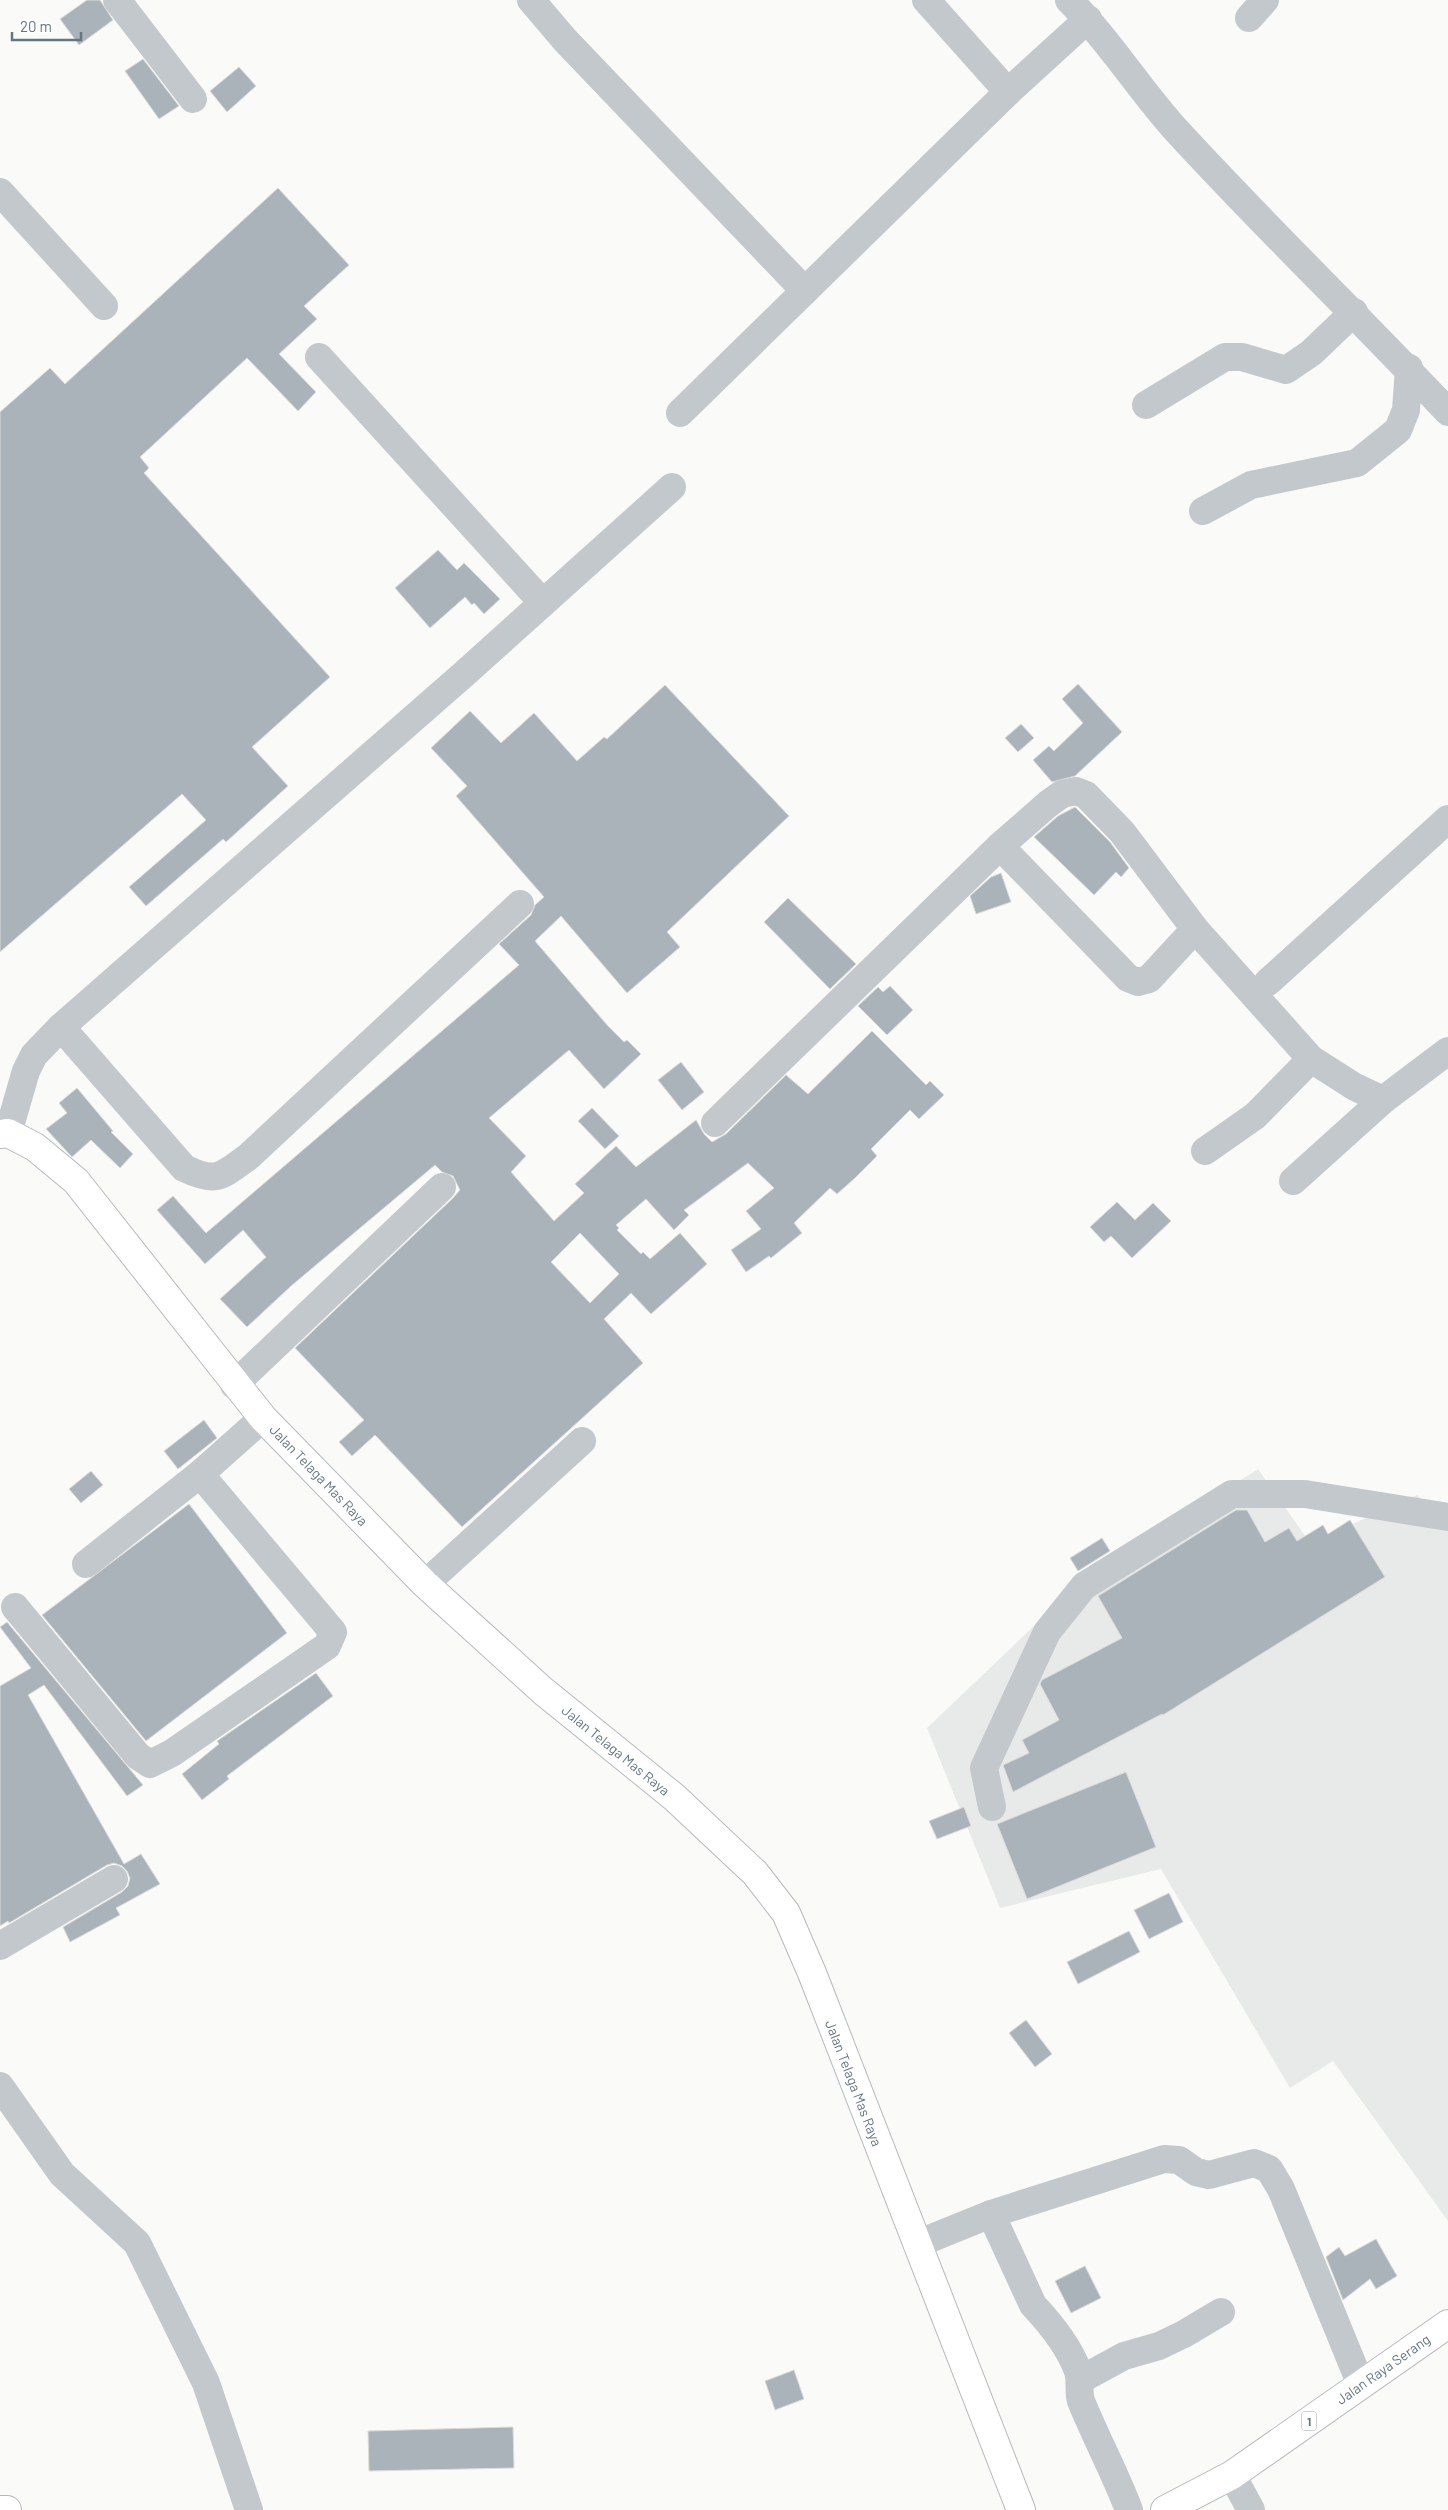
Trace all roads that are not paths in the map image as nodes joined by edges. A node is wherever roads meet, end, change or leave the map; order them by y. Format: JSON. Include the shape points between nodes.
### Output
{"nodes":[{"id":1,"x":117,"y":0,"type":"edge"},
{"id":2,"x":530,"y":0,"type":"edge"},
{"id":3,"x":926,"y":0,"type":"edge"},
{"id":4,"x":1069,"y":0,"type":"edge"},
{"id":5,"x":1088,"y":19,"type":"junction"},
{"id":6,"x":1008,"y":92,"type":"junction"},
{"id":7,"x":193,"y":99,"type":"dead end"},
{"id":8,"x":0,"y":192,"type":"edge"},
{"id":9,"x":805,"y":290,"type":"junction"},
{"id":10,"x":104,"y":306,"type":"dead end"},
{"id":11,"x":1354,"y":312,"type":"junction"},
{"id":12,"x":319,"y":357,"type":"dead end"},
{"id":13,"x":1408,"y":368,"type":"junction"},
{"id":14,"x":1146,"y":405,"type":"dead end"},
{"id":15,"x":1448,"y":412,"type":"edge"},
{"id":16,"x":680,"y":413,"type":"dead end"},
{"id":17,"x":672,"y":487,"type":"dead end"},
{"id":18,"x":1203,"y":511,"type":"dead end"},
{"id":19,"x":543,"y":603,"type":"junction"},
{"id":20,"x":1448,"y":819,"type":"edge"},
{"id":21,"x":1000,"y":846,"type":"junction"},
{"id":22,"x":520,"y":904,"type":"dead end"},
{"id":23,"x":1195,"y":929,"type":"junction"},
{"id":24,"x":1268,"y":982,"type":"dead end"},
{"id":25,"x":61,"y":1027,"type":"junction"},
{"id":26,"x":1448,"y":1051,"type":"edge"},
{"id":27,"x":1311,"y":1058,"type":"junction"},
{"id":28,"x":1383,"y":1100,"type":"junction"},
{"id":29,"x":715,"y":1123,"type":"dead end"},
{"id":30,"x":4,"y":1134,"type":"edge"},
{"id":31,"x":1205,"y":1151,"type":"dead end"},
{"id":32,"x":1293,"y":1181,"type":"dead end"},
{"id":33,"x":442,"y":1187,"type":"dead end"},
{"id":34,"x":234,"y":1385,"type":"junction"},
{"id":35,"x":263,"y":1418,"type":"junction"},
{"id":36,"x":582,"y":1441,"type":"dead end"},
{"id":37,"x":200,"y":1474,"type":"junction"},
{"id":38,"x":1448,"y":1517,"type":"edge"},
{"id":39,"x":86,"y":1564,"type":"dead end"},
{"id":40,"x":425,"y":1584,"type":"junction"},
{"id":41,"x":15,"y":1607,"type":"dead end"},
{"id":42,"x":992,"y":1807,"type":"dead end"},
{"id":43,"x":114,"y":1879,"type":"dead end"},
{"id":44,"x":0,"y":1946,"type":"edge"},
{"id":45,"x":0,"y":2086,"type":"edge"},
{"id":46,"x":991,"y":2214,"type":"junction"},
{"id":47,"x":917,"y":2244,"type":"junction"},
{"id":48,"x":1221,"y":2312,"type":"dead end"},
{"id":49,"x":1448,"y":2324,"type":"edge"},
{"id":50,"x":1080,"y":2380,"type":"junction"},
{"id":51,"x":1361,"y":2385,"type":"junction"},
{"id":52,"x":1232,"y":2475,"type":"junction"},
{"id":53,"x":0,"y":2510,"type":"edge"},
{"id":54,"x":7,"y":2510,"type":"edge"},
{"id":55,"x":249,"y":2510,"type":"edge"},
{"id":56,"x":1021,"y":2510,"type":"edge"},
{"id":57,"x":1129,"y":2510,"type":"edge"},
{"id":58,"x":1165,"y":2510,"type":"edge"},
{"id":59,"x":1251,"y":2510,"type":"edge"}],
"edges":[{"from":1,"to":7,"type":"street"},
{"from":2,"to":9,"type":"street"},
{"from":3,"to":6,"type":"street"},
{"from":4,"to":5,"type":"street"},
{"from":5,"to":6,"type":"street"},
{"from":5,"to":11,"type":"street","via":[[1176,130]]},
{"from":6,"to":9,"type":"street"},
{"from":8,"to":10,"type":"street"},
{"from":9,"to":16,"type":"street"},
{"from":11,"to":13,"type":"street"},
{"from":11,"to":14,"type":"street","via":[[1311,353],[1286,370],[1242,357],[1225,358]]},
{"from":12,"to":19,"type":"street"},
{"from":13,"to":15,"type":"street"},
{"from":13,"to":18,"type":"street","via":[[1406,410],[1398,430],[1357,463],[1251,485]]},
{"from":17,"to":19,"type":"street"},
{"from":19,"to":25,"type":"street"},
{"from":20,"to":24,"type":"street"},
{"from":21,"to":23,"type":"street","via":[[1128,978],[1138,982],[1149,980]]},
{"from":21,"to":23,"type":"street","via":[[1062,794],[1076,791],[1086,795],[1122,832]]},
{"from":21,"to":29,"type":"street"},
{"from":22,"to":25,"type":"street","via":[[248,1158],[221,1176],[203,1177],[184,1168]]},
{"from":23,"to":27,"type":"street"},
{"from":25,"to":30,"type":"street","via":[[34,1055]]},
{"from":26,"to":28,"type":"street"},
{"from":27,"to":28,"type":"street","via":[[1355,1087]]},
{"from":27,"to":31,"type":"street","via":[[1255,1116]]},
{"from":28,"to":32,"type":"street"},
{"from":30,"to":34,"type":"main road","name":"Jalan Telaga Mas Raya","via":[[35,1147],[76,1182]]},
{"from":33,"to":34,"type":"street"},
{"from":34,"to":35,"type":"main road","name":"Jalan Telaga Mas Raya"},
{"from":35,"to":37,"type":"street"},
{"from":35,"to":40,"type":"main road","name":"Jalan Telaga Mas Raya"},
{"from":36,"to":40,"type":"street"},
{"from":37,"to":39,"type":"street"},
{"from":37,"to":41,"type":"street","via":[[333,1632],[327,1646],[172,1753],[150,1764],[138,1756]]},
{"from":38,"to":42,"type":"street","via":[[1305,1494],[1232,1494],[1084,1586],[1047,1632],[984,1768]]},
{"from":40,"to":47,"type":"main road","name":"Jalan Telaga Mas Raya","via":[[543,1691],[674,1797],[755,1873],[786,1913]]},
{"from":43,"to":44,"type":"street"},
{"from":45,"to":55,"type":"street","via":[[62,2174],[137,2243],[206,2383]]},
{"from":46,"to":47,"type":"street"},
{"from":46,"to":50,"type":"street","via":[[1033,2305],[1055,2330],[1078,2370]]},
{"from":46,"to":51,"type":"street","via":[[1164,2159],[1179,2160],[1196,2172],[1209,2175],[1254,2163],[1269,2169],[1281,2189]]},
{"from":47,"to":56,"type":"main road","name":"Jalan Telaga Mas Raya"},
{"from":48,"to":50,"type":"street","via":[[1184,2334],[1159,2346],[1124,2356]]},
{"from":49,"to":51,"type":"main road","name":"Jalan Raya Serang","number":"1"},
{"from":50,"to":57,"type":"street","via":[[1080,2399]]},
{"from":51,"to":52,"type":"main road","name":"Jalan Raya Serang","number":"1"},
{"from":52,"to":58,"type":"main road","name":"Jalan Raya Serang","number":"1"},
{"from":52,"to":59,"type":"street"},
{"from":53,"to":54,"type":"main road"}]}
